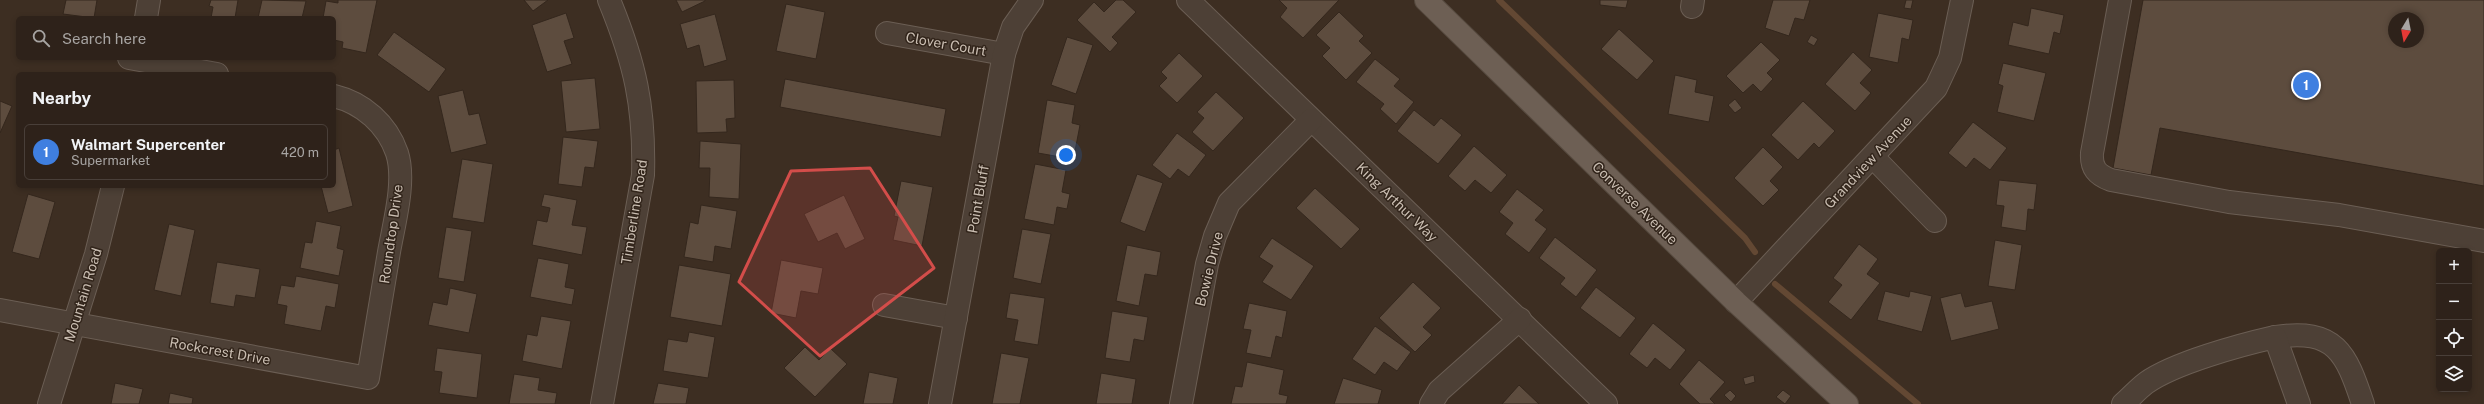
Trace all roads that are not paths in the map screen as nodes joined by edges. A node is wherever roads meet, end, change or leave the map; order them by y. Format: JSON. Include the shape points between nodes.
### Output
{"nodes":[{"id":1,"x":149,"y":0,"type":"edge"},
{"id":2,"x":609,"y":0,"type":"edge"},
{"id":3,"x":1032,"y":0,"type":"edge"},
{"id":4,"x":1188,"y":0,"type":"edge"},
{"id":5,"x":1426,"y":0,"type":"edge"},
{"id":6,"x":1962,"y":0,"type":"edge"},
{"id":7,"x":2120,"y":0,"type":"edge"},
{"id":8,"x":146,"y":16,"type":"edge"},
{"id":9,"x":888,"y":33,"type":"dead end"},
{"id":10,"x":1004,"y":54,"type":"junction"},
{"id":11,"x":135,"y":62,"type":"edge"},
{"id":12,"x":203,"y":72,"type":"edge"},
{"id":13,"x":336,"y":97,"type":"edge"},
{"id":14,"x":1311,"y":120,"type":"junction"},
{"id":15,"x":1873,"y":157,"type":"junction"},
{"id":16,"x":112,"y":188,"type":"edge"},
{"id":17,"x":1935,"y":222,"type":"dead end"},
{"id":18,"x":2484,"y":241,"type":"edge"},
{"id":19,"x":1736,"y":302,"type":"junction"},
{"id":20,"x":884,"y":305,"type":"dead end"},
{"id":21,"x":0,"y":310,"type":"edge"},
{"id":22,"x":956,"y":318,"type":"junction"},
{"id":23,"x":1520,"y":319,"type":"junction"},
{"id":24,"x":73,"y":324,"type":"junction"},
{"id":25,"x":2275,"y":337,"type":"junction"},
{"id":26,"x":368,"y":378,"type":"joint"},
{"id":27,"x":49,"y":404,"type":"edge"},
{"id":28,"x":602,"y":404,"type":"edge"},
{"id":29,"x":940,"y":404,"type":"edge"},
{"id":30,"x":1181,"y":404,"type":"edge"},
{"id":31,"x":1431,"y":404,"type":"edge"},
{"id":32,"x":1606,"y":404,"type":"edge"},
{"id":33,"x":1847,"y":404,"type":"edge"},
{"id":34,"x":2123,"y":404,"type":"edge"},
{"id":35,"x":2299,"y":404,"type":"edge"},
{"id":36,"x":2363,"y":404,"type":"edge"}],
"edges":[{"from":1,"to":8,"type":"street"},
{"from":2,"to":28,"type":"street","name":"Timberline Road","via":[[628,46],[641,101],[644,140],[643,175]]},
{"from":3,"to":10,"type":"street","name":"Point Bluff","via":[[1013,27]]},
{"from":4,"to":14,"type":"street","name":"King Arthur Way"},
{"from":5,"to":19,"type":"main road","name":"Converse Avenue"},
{"from":6,"to":15,"type":"street","name":"Grandview Avenue","via":[[1950,58],[1936,88]]},
{"from":7,"to":18,"type":"street","via":[[2092,153],[2097,173],[2111,180],[2228,202],[2339,215]]},
{"from":9,"to":10,"type":"street","name":"Clover Court"},
{"from":10,"to":22,"type":"street","name":"Point Bluff"},
{"from":11,"to":12,"type":"street"},
{"from":13,"to":26,"type":"street","name":"Roundtop Drive","via":[[368,112],[386,131],[397,154],[400,187]]},
{"from":14,"to":23,"type":"street","name":"King Arthur Way"},
{"from":14,"to":30,"type":"street","name":"Bowie Drive","via":[[1229,203],[1207,264]]},
{"from":15,"to":17,"type":"street"},
{"from":15,"to":19,"type":"street","name":"Grandview Avenue"},
{"from":16,"to":24,"type":"street","name":"Mountain Road","via":[[96,254]]},
{"from":19,"to":33,"type":"main road","name":"Converse Avenue"},
{"from":20,"to":22,"type":"street"},
{"from":21,"to":24,"type":"street","name":"Rockcrest Drive"},
{"from":22,"to":29,"type":"street","name":"Point Bluff"},
{"from":23,"to":31,"type":"street","via":[[1440,391]]},
{"from":23,"to":32,"type":"street","name":"King Arthur Way"},
{"from":24,"to":26,"type":"street","name":"Rockcrest Drive"},
{"from":24,"to":27,"type":"street","name":"Mountain Road"},
{"from":25,"to":34,"type":"street","via":[[2236,347],[2176,368],[2146,383]]},
{"from":25,"to":35,"type":"street"},
{"from":25,"to":36,"type":"street","via":[[2304,336],[2321,339],[2337,348],[2350,366]]}]}
